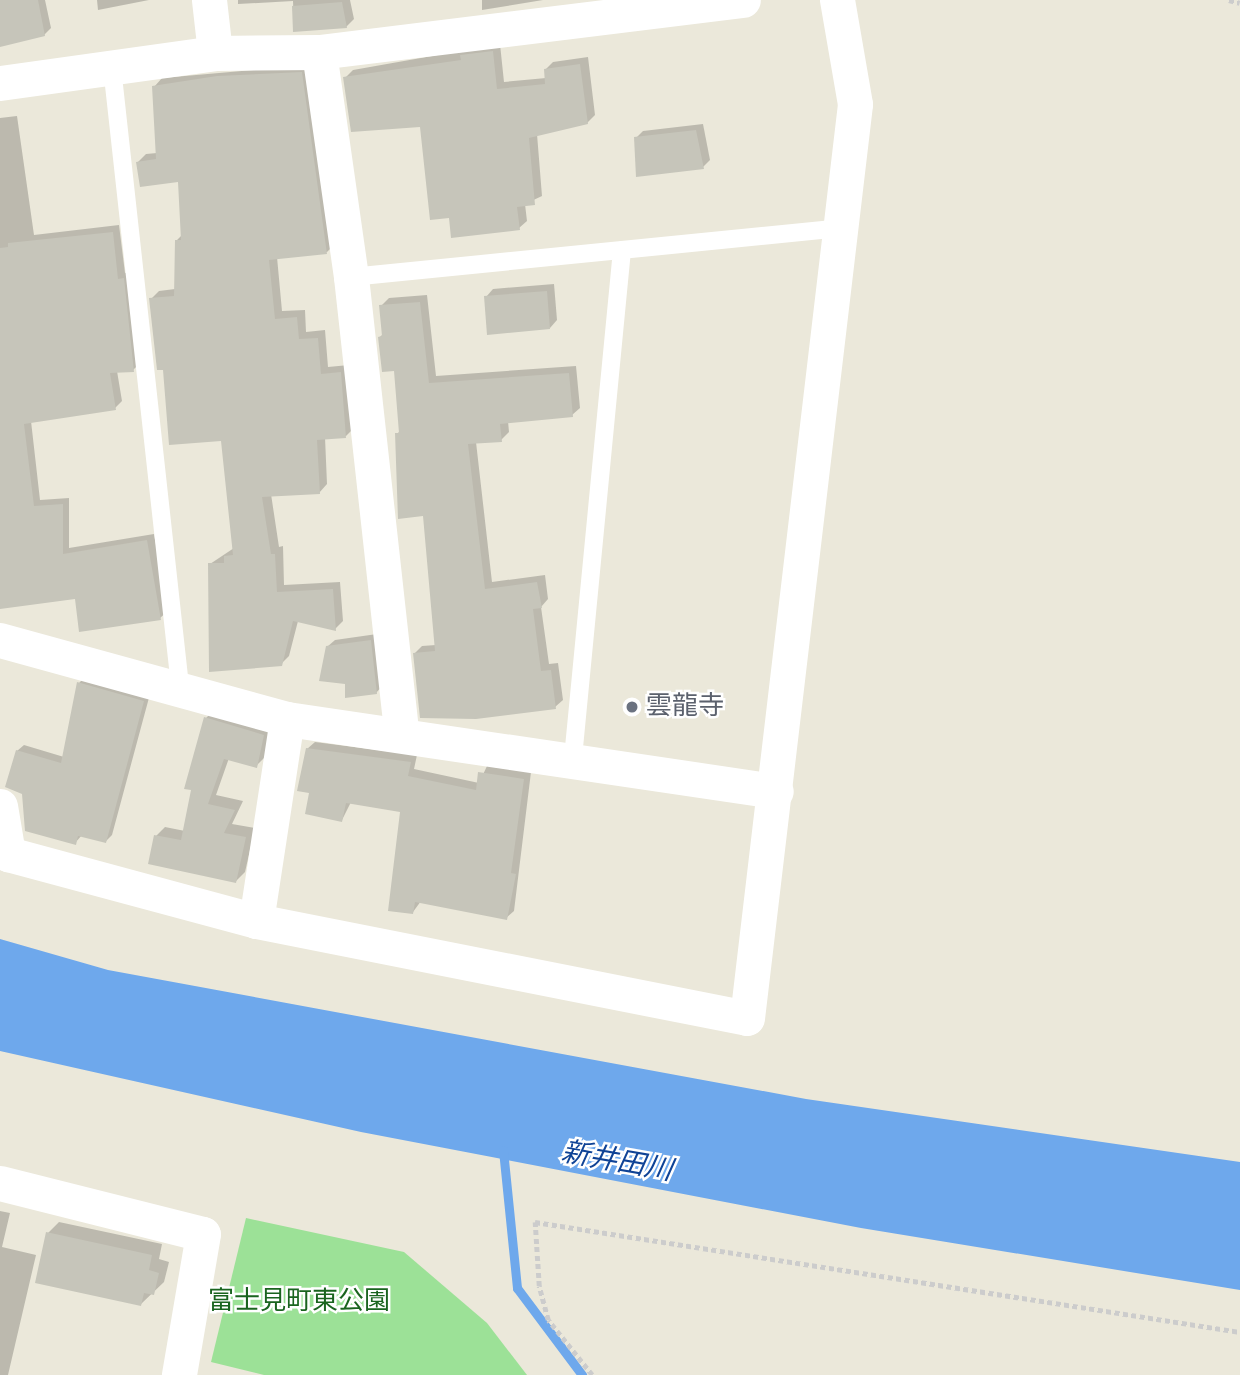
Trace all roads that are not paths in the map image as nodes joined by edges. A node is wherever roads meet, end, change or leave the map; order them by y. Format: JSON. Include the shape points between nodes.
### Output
{"nodes":[{"id":1,"x":209,"y":0,"type":"edge"},
{"id":2,"x":743,"y":0,"type":"edge"},
{"id":3,"x":837,"y":0,"type":"edge"},
{"id":4,"x":319,"y":52,"type":"junction"},
{"id":5,"x":215,"y":53,"type":"junction"},
{"id":6,"x":112,"y":68,"type":"junction"},
{"id":7,"x":0,"y":83,"type":"edge"},
{"id":8,"x":841,"y":228,"type":"junction"},
{"id":9,"x":622,"y":250,"type":"junction"},
{"id":10,"x":351,"y":277,"type":"junction"},
{"id":11,"x":0,"y":640,"type":"edge"},
{"id":12,"x":180,"y":686,"type":"junction"},
{"id":13,"x":288,"y":719,"type":"junction"},
{"id":14,"x":401,"y":733,"type":"junction"},
{"id":15,"x":573,"y":758,"type":"junction"},
{"id":16,"x":776,"y":791,"type":"junction"},
{"id":17,"x":0,"y":806,"type":"edge"},
{"id":18,"x":256,"y":921,"type":"junction"},
{"id":19,"x":0,"y":1182,"type":"edge"},
{"id":20,"x":179,"y":1375,"type":"edge"}],
"edges":[{"from":1,"to":5,"type":"street"},
{"from":2,"to":4,"type":"street"},
{"from":3,"to":8,"type":"street","via":[[855,104]]},
{"from":4,"to":5,"type":"street"},
{"from":4,"to":10,"type":"street"},
{"from":5,"to":6,"type":"street"},
{"from":6,"to":7,"type":"street"},
{"from":6,"to":12,"type":"lane"},
{"from":8,"to":9,"type":"lane"},
{"from":8,"to":16,"type":"street"},
{"from":9,"to":10,"type":"lane"},
{"from":9,"to":15,"type":"lane"},
{"from":10,"to":14,"type":"street"},
{"from":11,"to":12,"type":"street"},
{"from":12,"to":13,"type":"street"},
{"from":13,"to":14,"type":"street"},
{"from":13,"to":18,"type":"street"},
{"from":14,"to":15,"type":"street"},
{"from":15,"to":16,"type":"street"},
{"from":16,"to":18,"type":"street","via":[[747,1018]]},
{"from":17,"to":18,"type":"street","via":[[8,854]]},
{"from":19,"to":20,"type":"street","via":[[203,1234]]}]}
